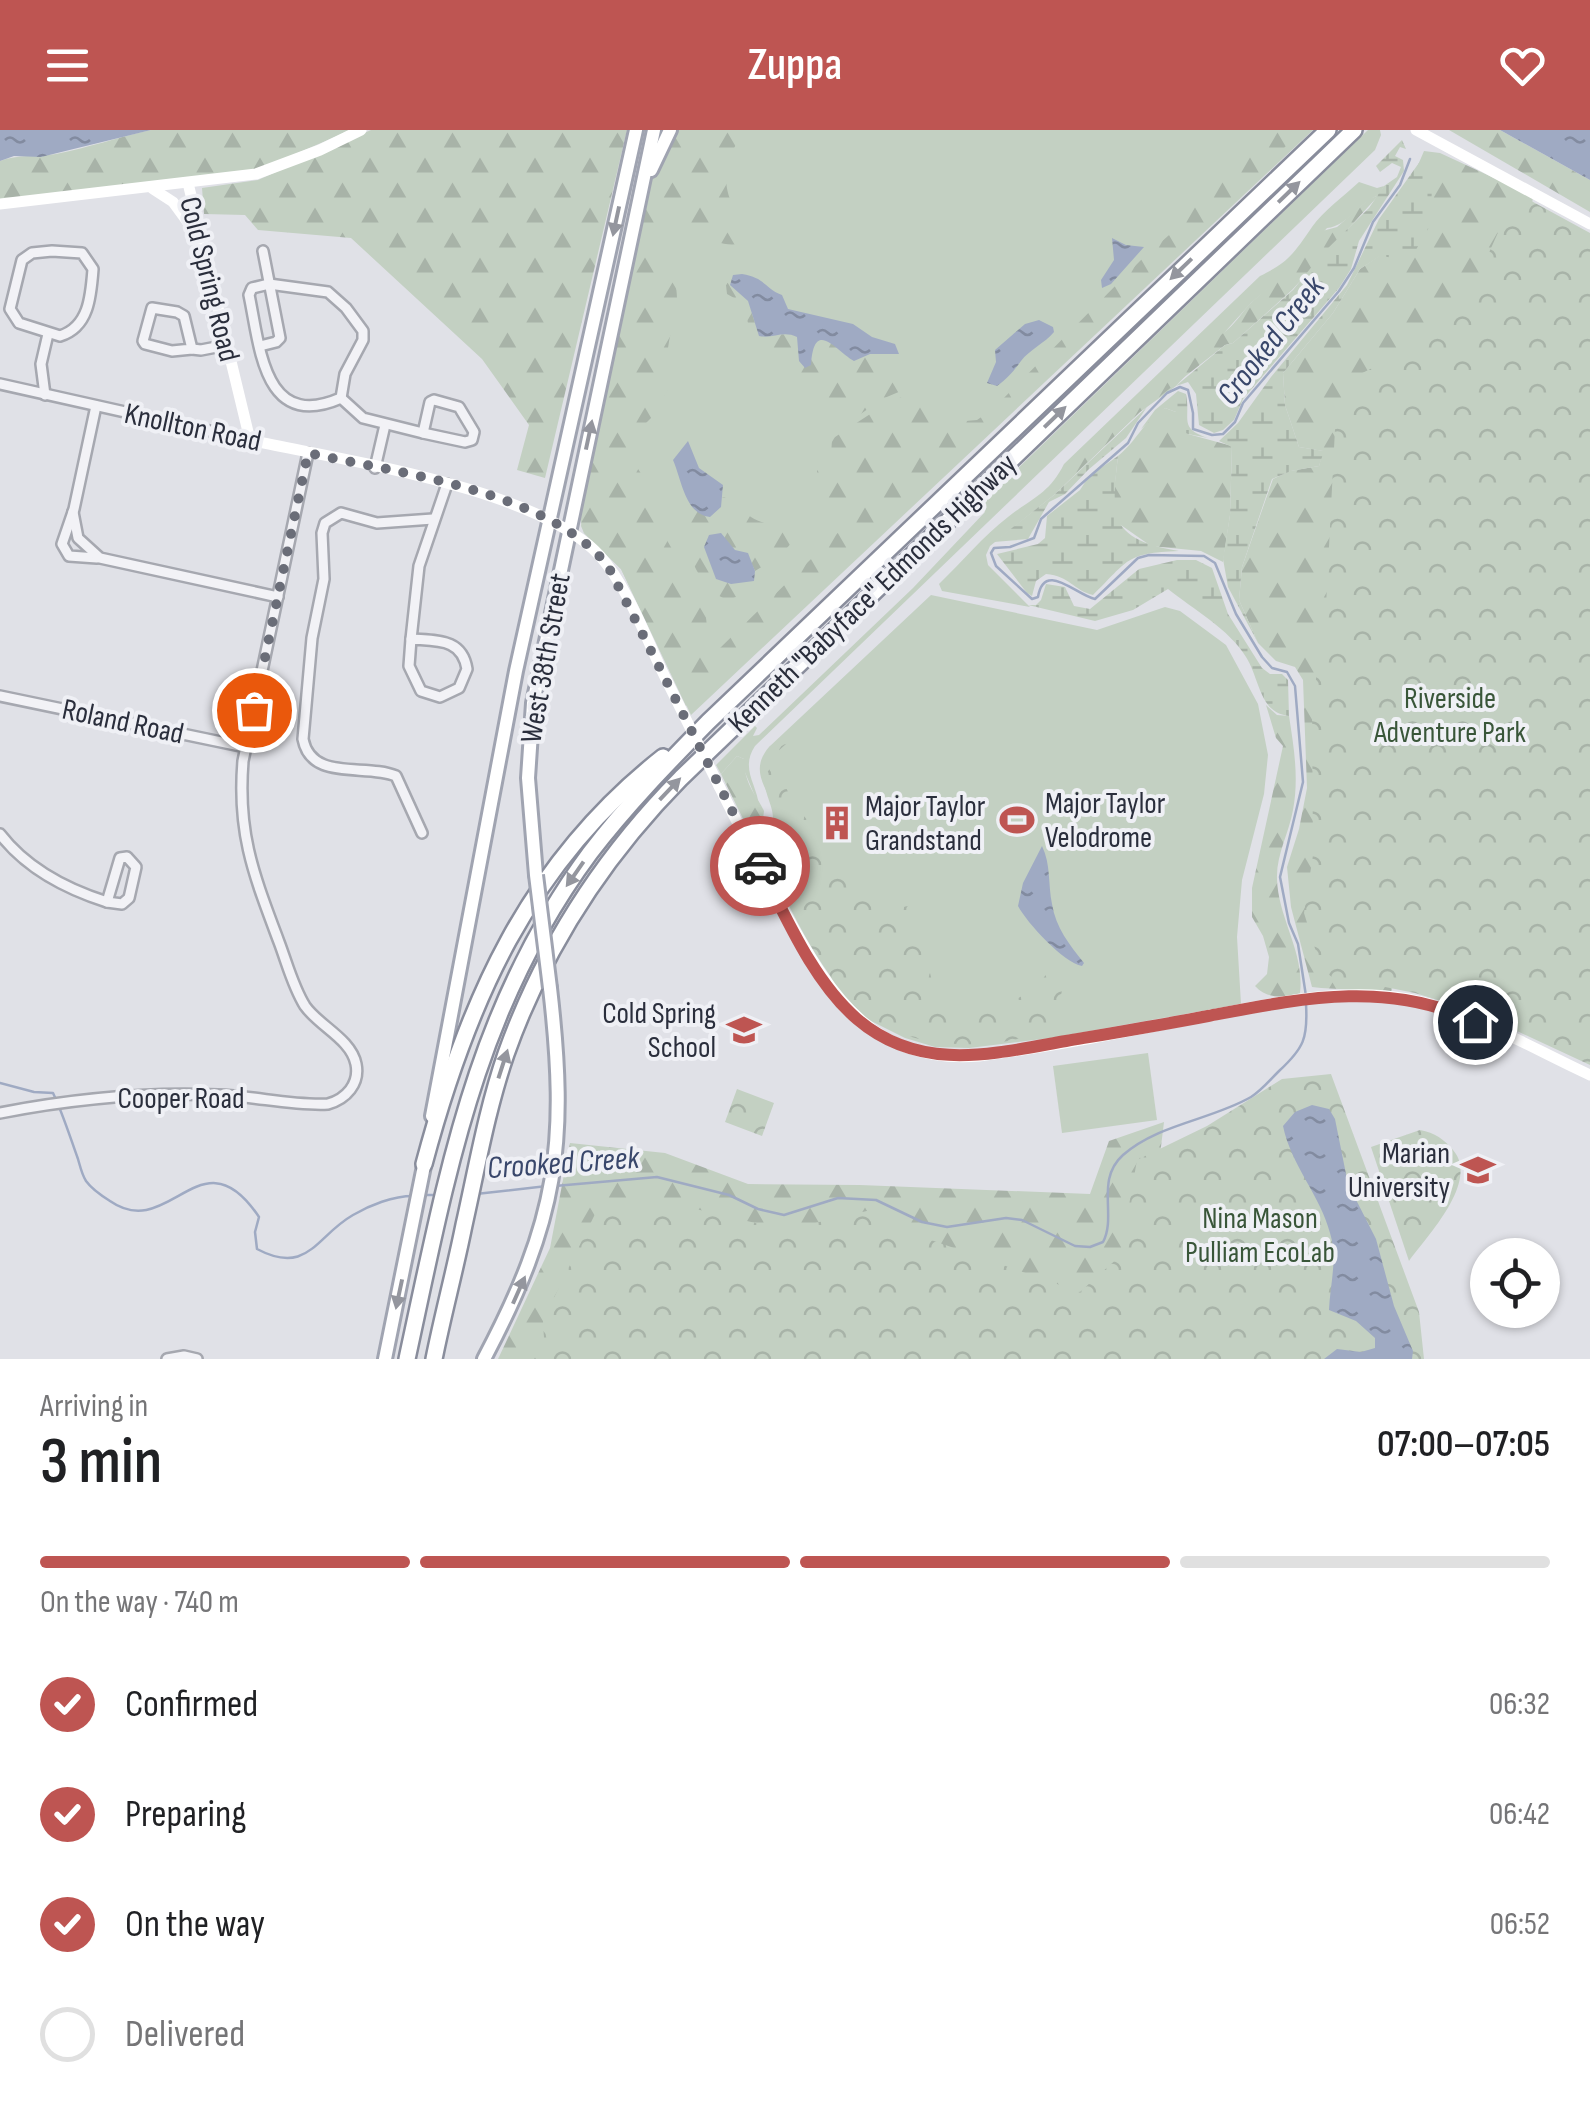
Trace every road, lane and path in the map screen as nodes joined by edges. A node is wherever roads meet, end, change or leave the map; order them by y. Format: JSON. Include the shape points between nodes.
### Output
{"nodes":[{"id":1,"x":361,"y":130,"type":"edge"},
{"id":2,"x":636,"y":130,"type":"edge"},
{"id":3,"x":654,"y":130,"type":"edge"},
{"id":4,"x":670,"y":130,"type":"edge"},
{"id":5,"x":1328,"y":130,"type":"edge"},
{"id":6,"x":1416,"y":130,"type":"edge"},
{"id":7,"x":1351,"y":132,"type":"edge"},
{"id":8,"x":188,"y":183,"type":"junction"},
{"id":9,"x":149,"y":187,"type":"junction"},
{"id":10,"x":0,"y":204,"type":"edge"},
{"id":11,"x":636,"y":215,"type":"junction"},
{"id":12,"x":1590,"y":224,"type":"edge"},
{"id":13,"x":263,"y":251,"type":"dead end"},
{"id":14,"x":205,"y":254,"type":"junction"},
{"id":15,"x":269,"y":284,"type":"junction"},
{"id":16,"x":48,"y":334,"type":"junction"},
{"id":17,"x":226,"y":342,"type":"junction"},
{"id":18,"x":260,"y":346,"type":"junction"},
{"id":19,"x":194,"y":349,"type":"junction"},
{"id":20,"x":0,"y":384,"type":"edge"},
{"id":21,"x":45,"y":395,"type":"junction"},
{"id":22,"x":341,"y":398,"type":"junction"},
{"id":23,"x":96,"y":406,"type":"junction"},
{"id":24,"x":384,"y":425,"type":"junction"},
{"id":25,"x":423,"y":433,"type":"junction"},
{"id":26,"x":250,"y":440,"type":"junction"},
{"id":27,"x":308,"y":453,"type":"junction"},
{"id":28,"x":375,"y":468,"type":"junction"},
{"id":29,"x":448,"y":484,"type":"junction"},
{"id":30,"x":432,"y":519,"type":"junction"},
{"id":31,"x":558,"y":525,"type":"junction"},
{"id":32,"x":70,"y":535,"type":"junction"},
{"id":33,"x":100,"y":558,"type":"junction"},
{"id":34,"x":278,"y":597,"type":"junction"},
{"id":35,"x":411,"y":639,"type":"junction"},
{"id":36,"x":0,"y":696,"type":"edge"},
{"id":37,"x":708,"y":722,"type":"junction"},
{"id":38,"x":246,"y":747,"type":"junction"},
{"id":39,"x":422,"y":833,"type":"dead end"},
{"id":40,"x":0,"y":834,"type":"edge"},
{"id":41,"x":108,"y":902,"type":"junction"},
{"id":42,"x":1590,"y":1075,"type":"edge"},
{"id":43,"x":0,"y":1113,"type":"edge"},
{"id":44,"x":424,"y":1164,"type":"junction"},
{"id":45,"x":452,"y":1283,"type":"junction"},
{"id":46,"x":167,"y":1359,"type":"edge"},
{"id":47,"x":197,"y":1359,"type":"edge"},
{"id":48,"x":385,"y":1359,"type":"edge"},
{"id":49,"x":407,"y":1359,"type":"edge"},
{"id":50,"x":434,"y":1359,"type":"edge"},
{"id":51,"x":443,"y":1359,"type":"edge"},
{"id":52,"x":484,"y":1359,"type":"edge"}],
"edges":[{"from":1,"to":8,"type":"street","via":[[264,172]]},
{"from":2,"to":31,"type":"main road","name":"West 38th Street","one_way":true},
{"from":3,"to":11,"type":"main road","name":"West 38th Street"},
{"from":4,"to":11,"type":"main road"},
{"from":5,"to":37,"type":"highway","name":"Kenneth \"Babyface\" Edmonds Highway","one_way":true},
{"from":6,"to":12,"type":"street"},
{"from":45,"to":7,"type":"highway","name":"Kenneth \"Babyface\" Edmonds Highway","one_way":true,"via":[[506,1055],[544,966],[588,889],[640,822]]},
{"from":8,"to":9,"type":"street","name":"Cold Spring Road"},
{"from":8,"to":14,"type":"street","name":"Cold Spring Road"},
{"from":9,"to":10,"type":"street","name":"Cold Spring Road"},
{"from":9,"to":14,"type":"street","via":[[179,209]]},
{"from":31,"to":11,"type":"main road","name":"West 38th Street","one_way":true},
{"from":13,"to":15,"type":"street"},
{"from":14,"to":17,"type":"street","name":"Cold Spring Road"},
{"from":15,"to":18,"type":"street","via":[[249,293]]},
{"from":15,"to":18,"type":"street","via":[[280,338]]},
{"from":15,"to":22,"type":"street","via":[[328,292],[362,330]]},
{"from":16,"to":16,"type":"street","via":[[11,314],[23,258],[82,253],[93,274],[82,324],[62,336]]},
{"from":16,"to":21,"type":"street","via":[[41,364]]},
{"from":17,"to":19,"type":"street"},
{"from":17,"to":26,"type":"street","name":"Cold Spring Road"},
{"from":18,"to":22,"type":"street","via":[[270,382],[288,400],[310,406]]},
{"from":19,"to":19,"type":"street","via":[[144,344],[149,311],[184,316]]},
{"from":20,"to":21,"type":"street","name":"Knollton Road"},
{"from":21,"to":23,"type":"street","name":"Knollton Road"},
{"from":22,"to":24,"type":"street","via":[[356,414]]},
{"from":23,"to":26,"type":"street","name":"Knollton Road"},
{"from":23,"to":32,"type":"street"},
{"from":24,"to":25,"type":"street"},
{"from":24,"to":28,"type":"street"},
{"from":25,"to":25,"type":"street","via":[[467,442],[474,434],[457,406],[433,400]]},
{"from":26,"to":27,"type":"street","name":"Knollton Road"},
{"from":27,"to":28,"type":"street","name":"Knollton Road"},
{"from":27,"to":34,"type":"street"},
{"from":28,"to":29,"type":"street","name":"Knollton Road"},
{"from":29,"to":30,"type":"street"},
{"from":29,"to":31,"type":"street","name":"Knollton Road"},
{"from":30,"to":35,"type":"street","via":[[416,579]]},
{"from":30,"to":39,"type":"street","via":[[381,523],[342,513],[325,523],[303,739],[306,752],[322,766],[396,776]]},
{"from":31,"to":42,"type":"street","bridge":true,"via":[[593,548],[612,572],[828,988],[856,1018],[896,1044],[938,1056],[979,1056],[1281,1003],[1380,995],[1469,1018]]},
{"from":31,"to":44,"type":"main road","name":"West 38th Street","via":[[470,908]]},
{"from":52,"to":31,"type":"main road","name":"West 38th Street","one_way":true,"bridge":true,"via":[[524,1279],[557,1152],[560,1083],[529,798],[529,731]]},
{"from":32,"to":33,"type":"street"},
{"from":32,"to":33,"type":"street","via":[[62,546],[68,556]]},
{"from":33,"to":34,"type":"street"},
{"from":34,"to":38,"type":"street"},
{"from":35,"to":35,"type":"street","via":[[409,666],[421,691],[440,696],[459,688],[467,669],[460,650],[450,642]]},
{"from":36,"to":38,"type":"street","name":"Roland Road"},
{"from":37,"to":44,"type":"highway","via":[[598,818],[524,913],[467,1023]]},
{"from":37,"to":49,"type":"highway","name":"Kenneth \"Babyface\" Edmonds Highway","one_way":true,"via":[[606,832],[508,991],[450,1161]]},
{"from":38,"to":43,"type":"street","name":"Cooper Road","via":[[240,810],[251,864],[299,994],[352,1053],[354,1083],[338,1100],[319,1104],[190,1094]]},
{"from":40,"to":41,"type":"street","via":[[46,874]]},
{"from":41,"to":41,"type":"street","via":[[118,860],[130,857],[136,866],[129,898]]},
{"from":44,"to":48,"type":"main road","name":"West 38th Street","one_way":true},
{"from":45,"to":50,"type":"highway","name":"Kenneth \"Babyface\" Edmonds Highway"},
{"from":45,"to":51,"type":"highway"},
{"from":46,"to":47,"type":"street"}]}
